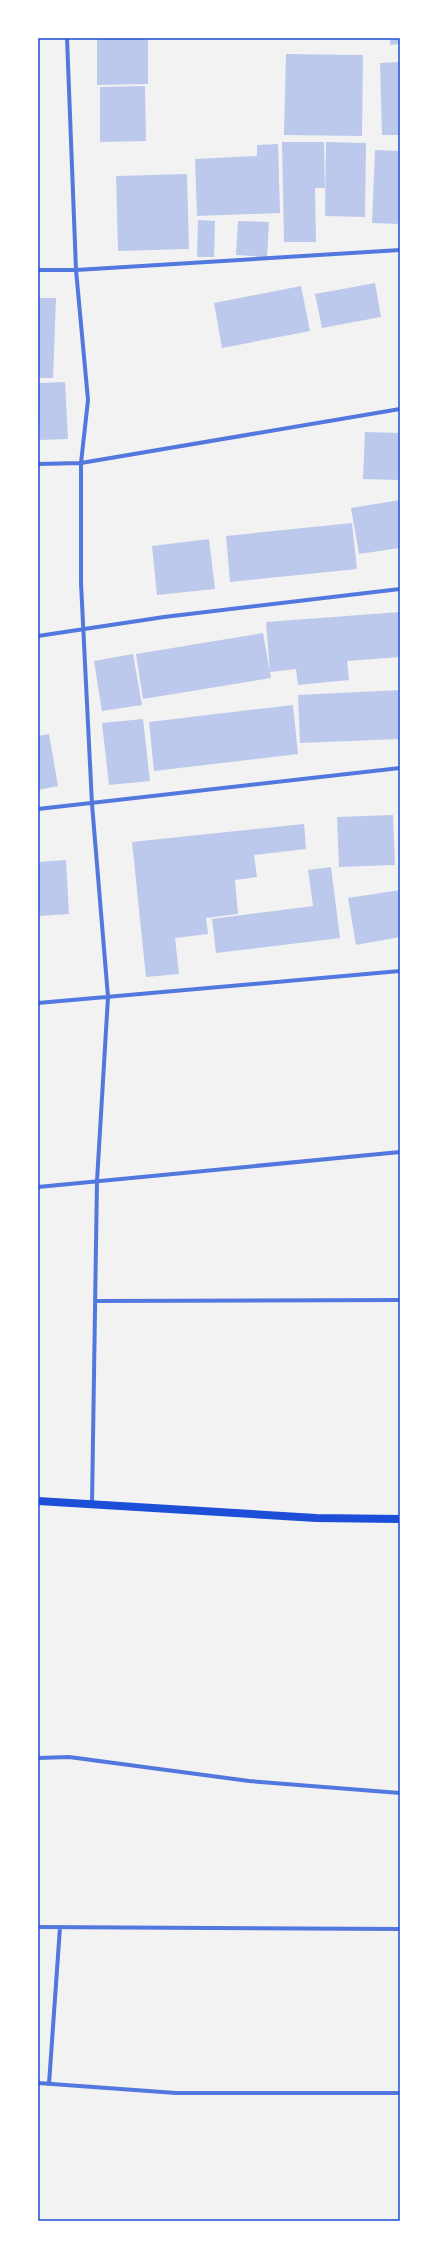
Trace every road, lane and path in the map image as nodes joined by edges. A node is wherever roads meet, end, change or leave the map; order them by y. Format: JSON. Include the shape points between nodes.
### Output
{"nodes":[{"id":1,"x":67,"y":38,"type":"edge"},
{"id":2,"x":400,"y":250,"type":"edge"},
{"id":3,"x":38,"y":270,"type":"edge"},
{"id":4,"x":76,"y":270,"type":"junction"},
{"id":5,"x":400,"y":409,"type":"edge"},
{"id":6,"x":81,"y":463,"type":"junction"},
{"id":7,"x":38,"y":464,"type":"edge"},
{"id":8,"x":400,"y":589,"type":"edge"},
{"id":9,"x":84,"y":630,"type":"junction"},
{"id":10,"x":38,"y":636,"type":"edge"},
{"id":11,"x":400,"y":768,"type":"edge"},
{"id":12,"x":92,"y":804,"type":"junction"},
{"id":13,"x":38,"y":809,"type":"edge"},
{"id":14,"x":400,"y":970,"type":"edge"},
{"id":15,"x":108,"y":997,"type":"junction"},
{"id":16,"x":38,"y":1003,"type":"edge"},
{"id":17,"x":400,"y":1152,"type":"edge"},
{"id":18,"x":97,"y":1181,"type":"junction"},
{"id":19,"x":38,"y":1187,"type":"edge"},
{"id":20,"x":400,"y":1300,"type":"edge"},
{"id":21,"x":95,"y":1301,"type":"junction"},
{"id":22,"x":38,"y":1501,"type":"edge"},
{"id":23,"x":92,"y":1504,"type":"junction"},
{"id":24,"x":400,"y":1519,"type":"edge"},
{"id":25,"x":38,"y":1758,"type":"edge"},
{"id":26,"x":400,"y":1793,"type":"edge"},
{"id":27,"x":38,"y":1927,"type":"edge"},
{"id":28,"x":60,"y":1928,"type":"junction"},
{"id":29,"x":400,"y":1929,"type":"edge"},
{"id":30,"x":38,"y":2083,"type":"edge"},
{"id":31,"x":49,"y":2084,"type":"junction"},
{"id":32,"x":400,"y":2093,"type":"edge"}],
"edges":[{"from":1,"to":4,"type":"street"},
{"from":2,"to":4,"type":"street"},
{"from":3,"to":4,"type":"street"},
{"from":4,"to":6,"type":"street","via":[[88,400]]},
{"from":5,"to":6,"type":"street"},
{"from":6,"to":7,"type":"street"},
{"from":6,"to":9,"type":"street"},
{"from":8,"to":9,"type":"street","via":[[164,617]]},
{"from":9,"to":10,"type":"street"},
{"from":9,"to":12,"type":"street"},
{"from":11,"to":12,"type":"street"},
{"from":12,"to":13,"type":"street"},
{"from":12,"to":15,"type":"street"},
{"from":14,"to":15,"type":"street"},
{"from":15,"to":16,"type":"street"},
{"from":15,"to":18,"type":"street"},
{"from":17,"to":18,"type":"street"},
{"from":18,"to":19,"type":"street"},
{"from":18,"to":21,"type":"street"},
{"from":20,"to":21,"type":"street"},
{"from":21,"to":23,"type":"street"},
{"from":22,"to":23,"type":"main road"},
{"from":23,"to":24,"type":"main road","via":[[316,1518]]},
{"from":25,"to":26,"type":"street","via":[[69,1757],[249,1781]]},
{"from":27,"to":28,"type":"street"},
{"from":28,"to":29,"type":"street"},
{"from":28,"to":31,"type":"street"},
{"from":30,"to":31,"type":"street"},
{"from":31,"to":32,"type":"street","via":[[176,2093]]}]}
